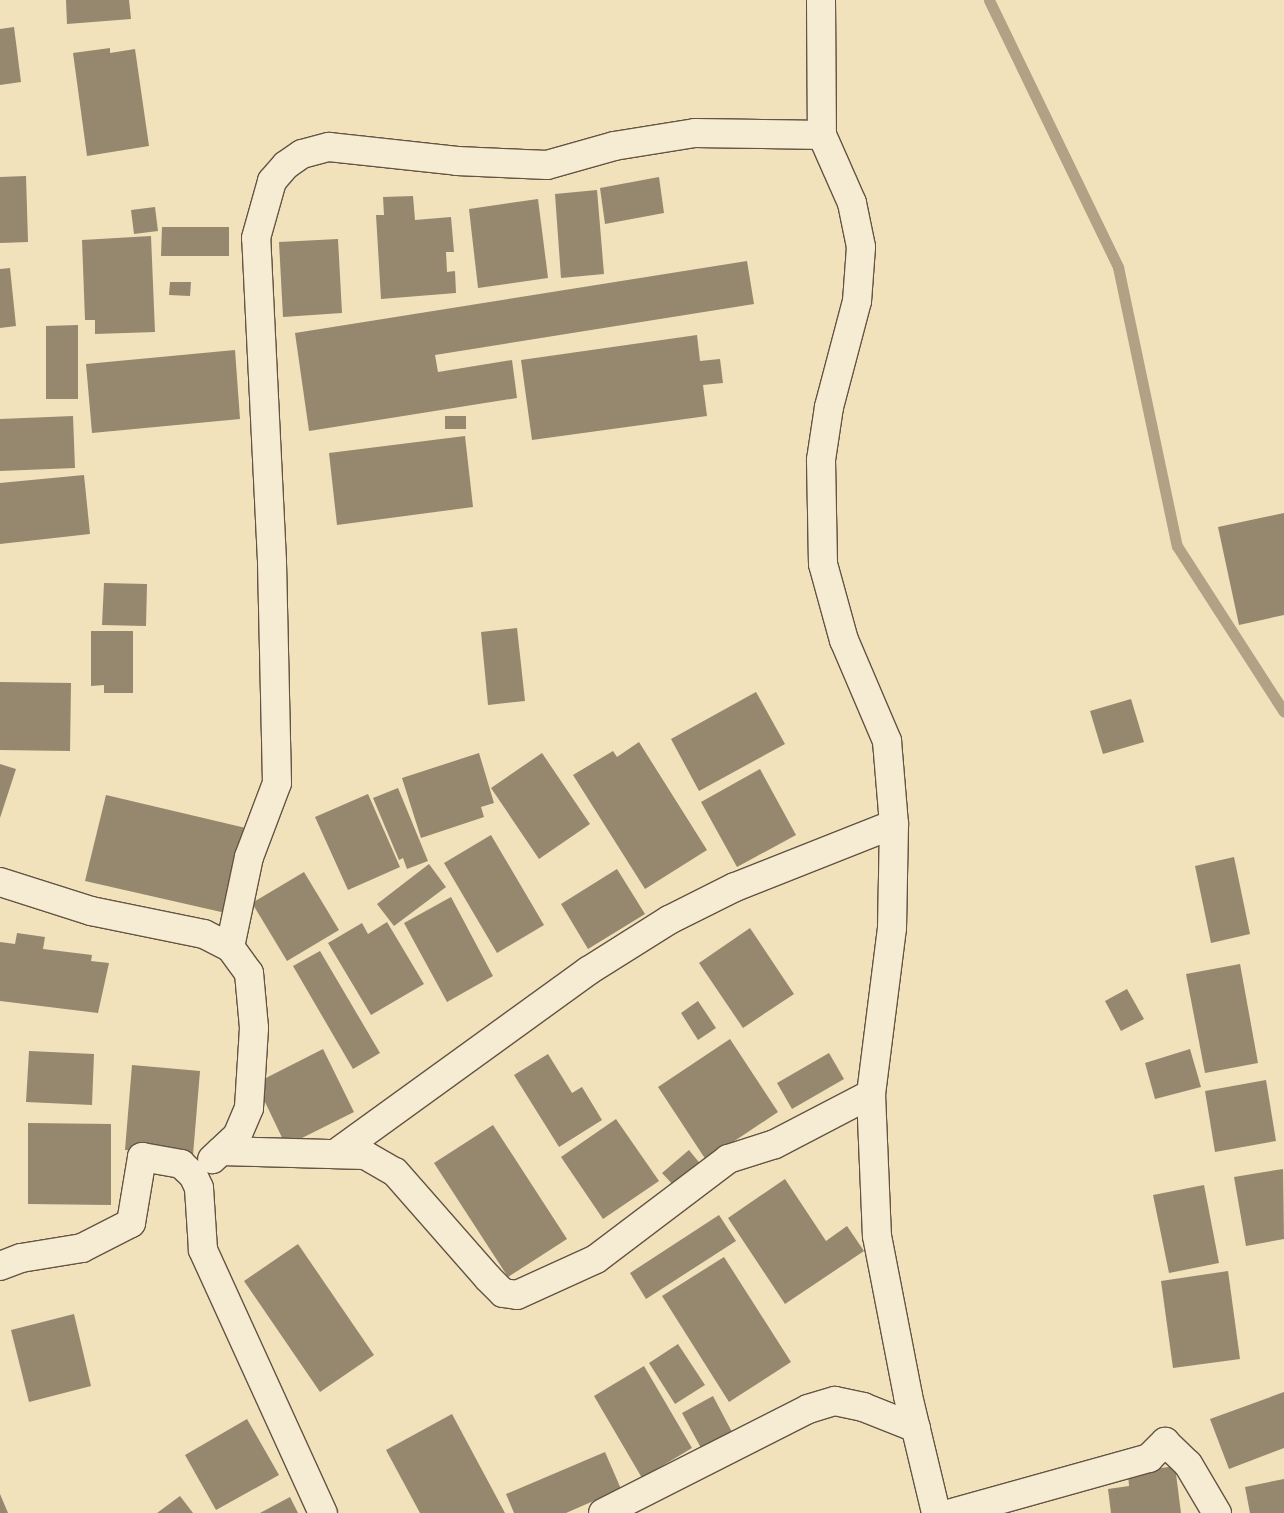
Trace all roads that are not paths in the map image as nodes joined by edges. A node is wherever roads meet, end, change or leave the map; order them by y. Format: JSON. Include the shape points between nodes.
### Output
{"nodes":[{"id":1,"x":821,"y":0,"type":"edge"},
{"id":2,"x":822,"y":135,"type":"junction"},
{"id":3,"x":894,"y":824,"type":"junction"},
{"id":4,"x":0,"y":882,"type":"edge"},
{"id":5,"x":230,"y":947,"type":"junction"},
{"id":6,"x":871,"y":1094,"type":"junction"},
{"id":7,"x":221,"y":1152,"type":"junction"},
{"id":8,"x":338,"y":1152,"type":"junction"},
{"id":9,"x":193,"y":1174,"type":"junction"},
{"id":10,"x":0,"y":1266,"type":"edge"},
{"id":11,"x":916,"y":1428,"type":"junction"},
{"id":12,"x":323,"y":1513,"type":"edge"},
{"id":13,"x":603,"y":1513,"type":"edge"},
{"id":14,"x":936,"y":1513,"type":"edge"},
{"id":15,"x":952,"y":1513,"type":"edge"},
{"id":16,"x":1217,"y":1513,"type":"edge"}],
"edges":[{"from":1,"to":2,"type":"street"},
{"from":2,"to":3,"type":"street","via":[[852,203],[861,247],[857,301],[829,407],[821,460],[823,564],[844,640],[886,741]]},
{"from":2,"to":5,"type":"street","via":[[695,133],[614,146],[546,165],[457,161],[329,147],[302,154],[272,181],[256,238],[272,561],[277,783],[249,857]]},
{"from":3,"to":6,"type":"street","via":[[892,928]]},
{"from":3,"to":8,"type":"street","via":[[735,887],[669,920],[588,971]]},
{"from":4,"to":5,"type":"street","via":[[91,911],[204,934]]},
{"from":5,"to":7,"type":"street","via":[[249,973],[254,1028],[249,1108],[237,1136]]},
{"from":6,"to":8,"type":"street","via":[[775,1144],[728,1159],[596,1259],[517,1295],[503,1293],[488,1278],[395,1172],[365,1155]]},
{"from":6,"to":11,"type":"street","via":[[877,1236]]},
{"from":7,"to":8,"type":"street"},
{"from":7,"to":9,"type":"street"},
{"from":9,"to":10,"type":"street","via":[[181,1164],[142,1157],[130,1223],[82,1248],[21,1258]]},
{"from":9,"to":12,"type":"street","via":[[199,1188],[203,1250]]},
{"from":11,"to":13,"type":"street","via":[[863,1407],[835,1401],[808,1409]]},
{"from":11,"to":14,"type":"street"},
{"from":15,"to":16,"type":"street","via":[[1149,1458],[1165,1442],[1188,1464]]}]}
